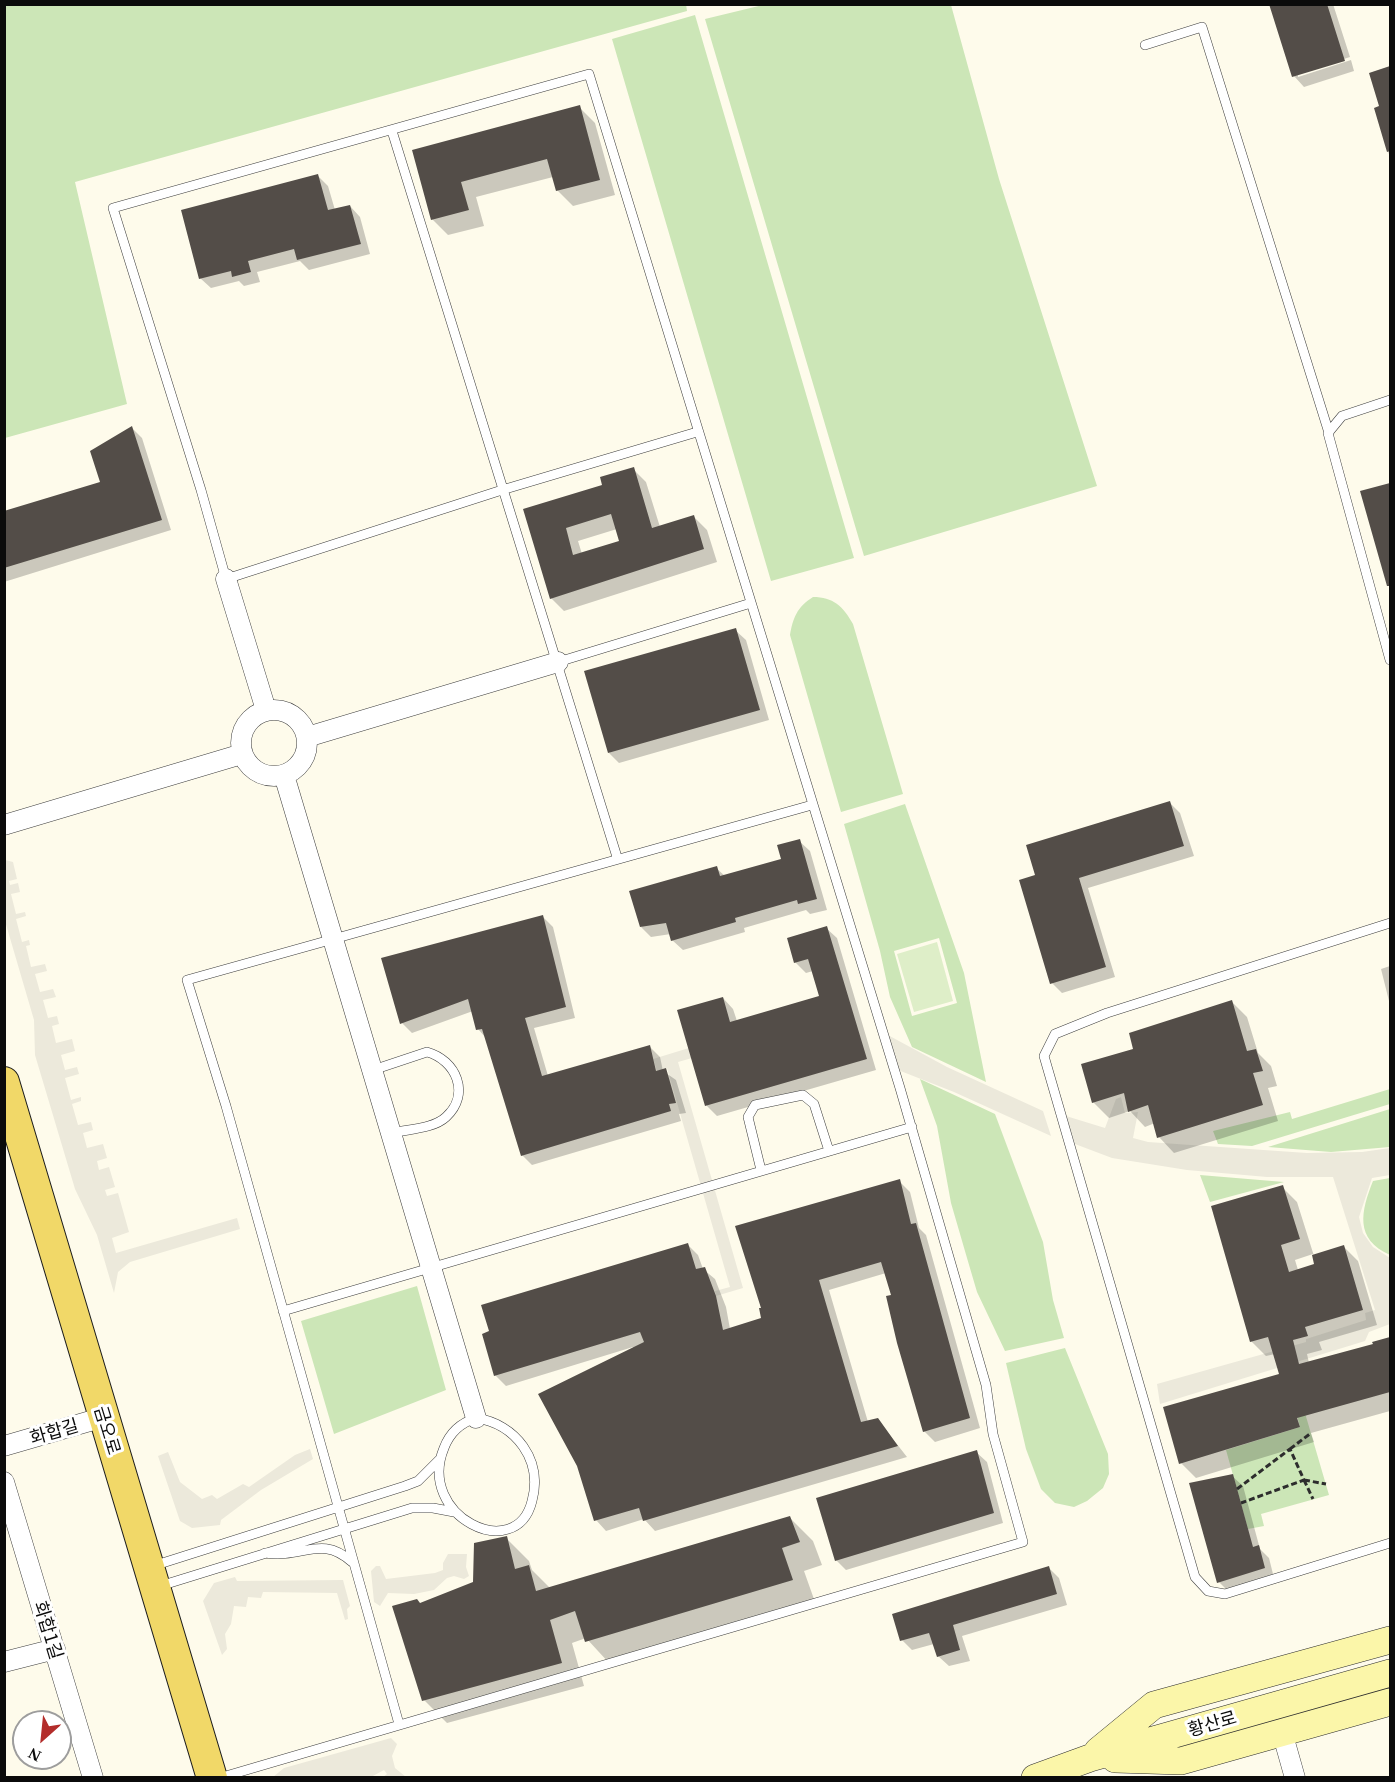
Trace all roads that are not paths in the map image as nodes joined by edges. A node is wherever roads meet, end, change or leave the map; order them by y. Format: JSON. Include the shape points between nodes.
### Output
{"nodes":[{"id":1,"x":1145,"y":45,"type":"dead end"},
{"id":2,"x":392,"y":131,"type":"junction"},
{"id":3,"x":1390,"y":400,"type":"edge"},
{"id":4,"x":697,"y":432,"type":"junction"},
{"id":5,"x":1329,"y":433,"type":"junction"},
{"id":6,"x":502,"y":490,"type":"junction"},
{"id":7,"x":225,"y":579,"type":"junction"},
{"id":8,"x":751,"y":603,"type":"junction"},
{"id":9,"x":1390,"y":660,"type":"edge"},
{"id":10,"x":558,"y":662,"type":"junction"},
{"id":11,"x":266,"y":710,"type":"junction"},
{"id":12,"x":307,"y":737,"type":"junction"},
{"id":13,"x":242,"y":754,"type":"junction"},
{"id":14,"x":284,"y":775,"type":"junction"},
{"id":15,"x":812,"y":805,"type":"junction"},
{"id":16,"x":4,"y":825,"type":"edge"},
{"id":17,"x":617,"y":857,"type":"junction"},
{"id":18,"x":1390,"y":923,"type":"edge"},
{"id":19,"x":333,"y":939,"type":"junction"},
{"id":20,"x":373,"y":1070,"type":"junction"},
{"id":21,"x":4,"y":1082,"type":"edge"},
{"id":22,"x":912,"y":1127,"type":"junction"},
{"id":23,"x":392,"y":1133,"type":"junction"},
{"id":24,"x":829,"y":1151,"type":"junction"},
{"id":25,"x":761,"y":1170,"type":"junction"},
{"id":26,"x":433,"y":1269,"type":"junction"},
{"id":27,"x":283,"y":1311,"type":"junction"},
{"id":28,"x":104,"y":1417,"type":"junction"},
{"id":29,"x":476,"y":1418,"type":"junction"},
{"id":30,"x":4,"y":1446,"type":"edge"},
{"id":31,"x":440,"y":1459,"type":"junction"},
{"id":32,"x":4,"y":1482,"type":"edge"},
{"id":33,"x":338,"y":1507,"type":"junction"},
{"id":34,"x":454,"y":1512,"type":"junction"},
{"id":35,"x":344,"y":1529,"type":"junction"},
{"id":36,"x":1390,"y":1544,"type":"edge"},
{"id":37,"x":262,"y":1553,"type":"junction"},
{"id":38,"x":353,"y":1563,"type":"junction"},
{"id":39,"x":152,"y":1577,"type":"junction"},
{"id":40,"x":1390,"y":1640,"type":"edge"},
{"id":41,"x":55,"y":1648,"type":"junction"},
{"id":42,"x":4,"y":1662,"type":"edge"},
{"id":43,"x":1390,"y":1672,"type":"edge"},
{"id":44,"x":1390,"y":1702,"type":"edge"},
{"id":45,"x":399,"y":1724,"type":"junction"},
{"id":46,"x":1282,"y":1732,"type":"junction"},
{"id":47,"x":1090,"y":1758,"type":"junction"},
{"id":48,"x":93,"y":1778,"type":"edge"},
{"id":49,"x":212,"y":1778,"type":"edge"},
{"id":50,"x":219,"y":1778,"type":"edge"},
{"id":51,"x":1035,"y":1778,"type":"edge"},
{"id":52,"x":1295,"y":1778,"type":"edge"}],
"edges":[{"from":1,"to":5,"type":"lane","via":[[1202,27]]},
{"from":2,"to":4,"type":"lane","via":[[589,74]]},
{"from":2,"to":6,"type":"lane"},
{"from":2,"to":7,"type":"lane","via":[[113,208]]},
{"from":3,"to":5,"type":"lane","via":[[1342,416]]},
{"from":4,"to":6,"type":"lane"},
{"from":4,"to":8,"type":"lane"},
{"from":5,"to":9,"type":"lane"},
{"from":6,"to":7,"type":"lane"},
{"from":6,"to":10,"type":"lane"},
{"from":7,"to":11,"type":"street"},
{"from":8,"to":10,"type":"lane"},
{"from":8,"to":15,"type":"lane"},
{"from":10,"to":12,"type":"street"},
{"from":10,"to":17,"type":"lane"},
{"from":11,"to":12,"type":"street","via":[[277,709],[296,718]]},
{"from":11,"to":13,"type":"street","via":[[248,722],[242,732]]},
{"from":12,"to":14,"type":"street","via":[[305,756],[293,771]]},
{"from":13,"to":14,"type":"street","via":[[254,770]]},
{"from":13,"to":16,"type":"street"},
{"from":14,"to":19,"type":"street"},
{"from":15,"to":17,"type":"lane"},
{"from":15,"to":22,"type":"lane"},
{"from":17,"to":19,"type":"lane"},
{"from":18,"to":36,"type":"lane","via":[[1107,1013],[1055,1034],[1044,1056],[1195,1577],[1208,1591],[1225,1594]]},
{"from":19,"to":20,"type":"street"},
{"from":19,"to":27,"type":"lane","via":[[187,980]]},
{"from":20,"to":23,"type":"street"},
{"from":20,"to":23,"type":"lane","via":[[427,1052],[446,1060],[459,1083],[453,1108],[445,1118]]},
{"from":21,"to":28,"type":"main road","name":"금오로"},
{"from":22,"to":24,"type":"lane"},
{"from":22,"to":45,"type":"lane","via":[[986,1385],[993,1434],[1023,1542]]},
{"from":23,"to":26,"type":"street"},
{"from":24,"to":25,"type":"lane"},
{"from":24,"to":25,"type":"lane","via":[[814,1104],[803,1095],[755,1105],[748,1117]]},
{"from":25,"to":26,"type":"lane"},
{"from":26,"to":27,"type":"lane"},
{"from":26,"to":29,"type":"street"},
{"from":27,"to":33,"type":"lane"},
{"from":28,"to":30,"type":"street","name":"화합길"},
{"from":28,"to":39,"type":"main road","name":"금오로"},
{"from":29,"to":31,"type":"lane","via":[[462,1422],[453,1431]]},
{"from":29,"to":34,"type":"lane","via":[[501,1424],[526,1449],[534,1476],[532,1503],[516,1525],[496,1531],[470,1524]]},
{"from":31,"to":33,"type":"lane","via":[[418,1481]]},
{"from":31,"to":34,"type":"lane","via":[[440,1486]]},
{"from":32,"to":41,"type":"street","name":"화합1길"},
{"from":33,"to":35,"type":"lane"},
{"from":33,"to":39,"type":"lane"},
{"from":34,"to":35,"type":"lane","via":[[412,1508]]},
{"from":35,"to":37,"type":"lane"},
{"from":35,"to":38,"type":"lane"},
{"from":37,"to":38,"type":"lane","via":[[283,1556],[329,1547]]},
{"from":37,"to":39,"type":"lane"},
{"from":38,"to":45,"type":"lane"},
{"from":39,"to":49,"type":"main road","name":"금오로"},
{"from":40,"to":47,"type":"main road","via":[[1154,1705]]},
{"from":41,"to":42,"type":"street"},
{"from":41,"to":48,"type":"street","name":"화합1길"},
{"from":43,"to":47,"type":"main road","name":"황산로"},
{"from":44,"to":46,"type":"main road"},
{"from":45,"to":50,"type":"lane"},
{"from":46,"to":47,"type":"main road","via":[[1181,1761]]},
{"from":46,"to":52,"type":"street"},
{"from":47,"to":51,"type":"main road","name":"황산로"}]}
